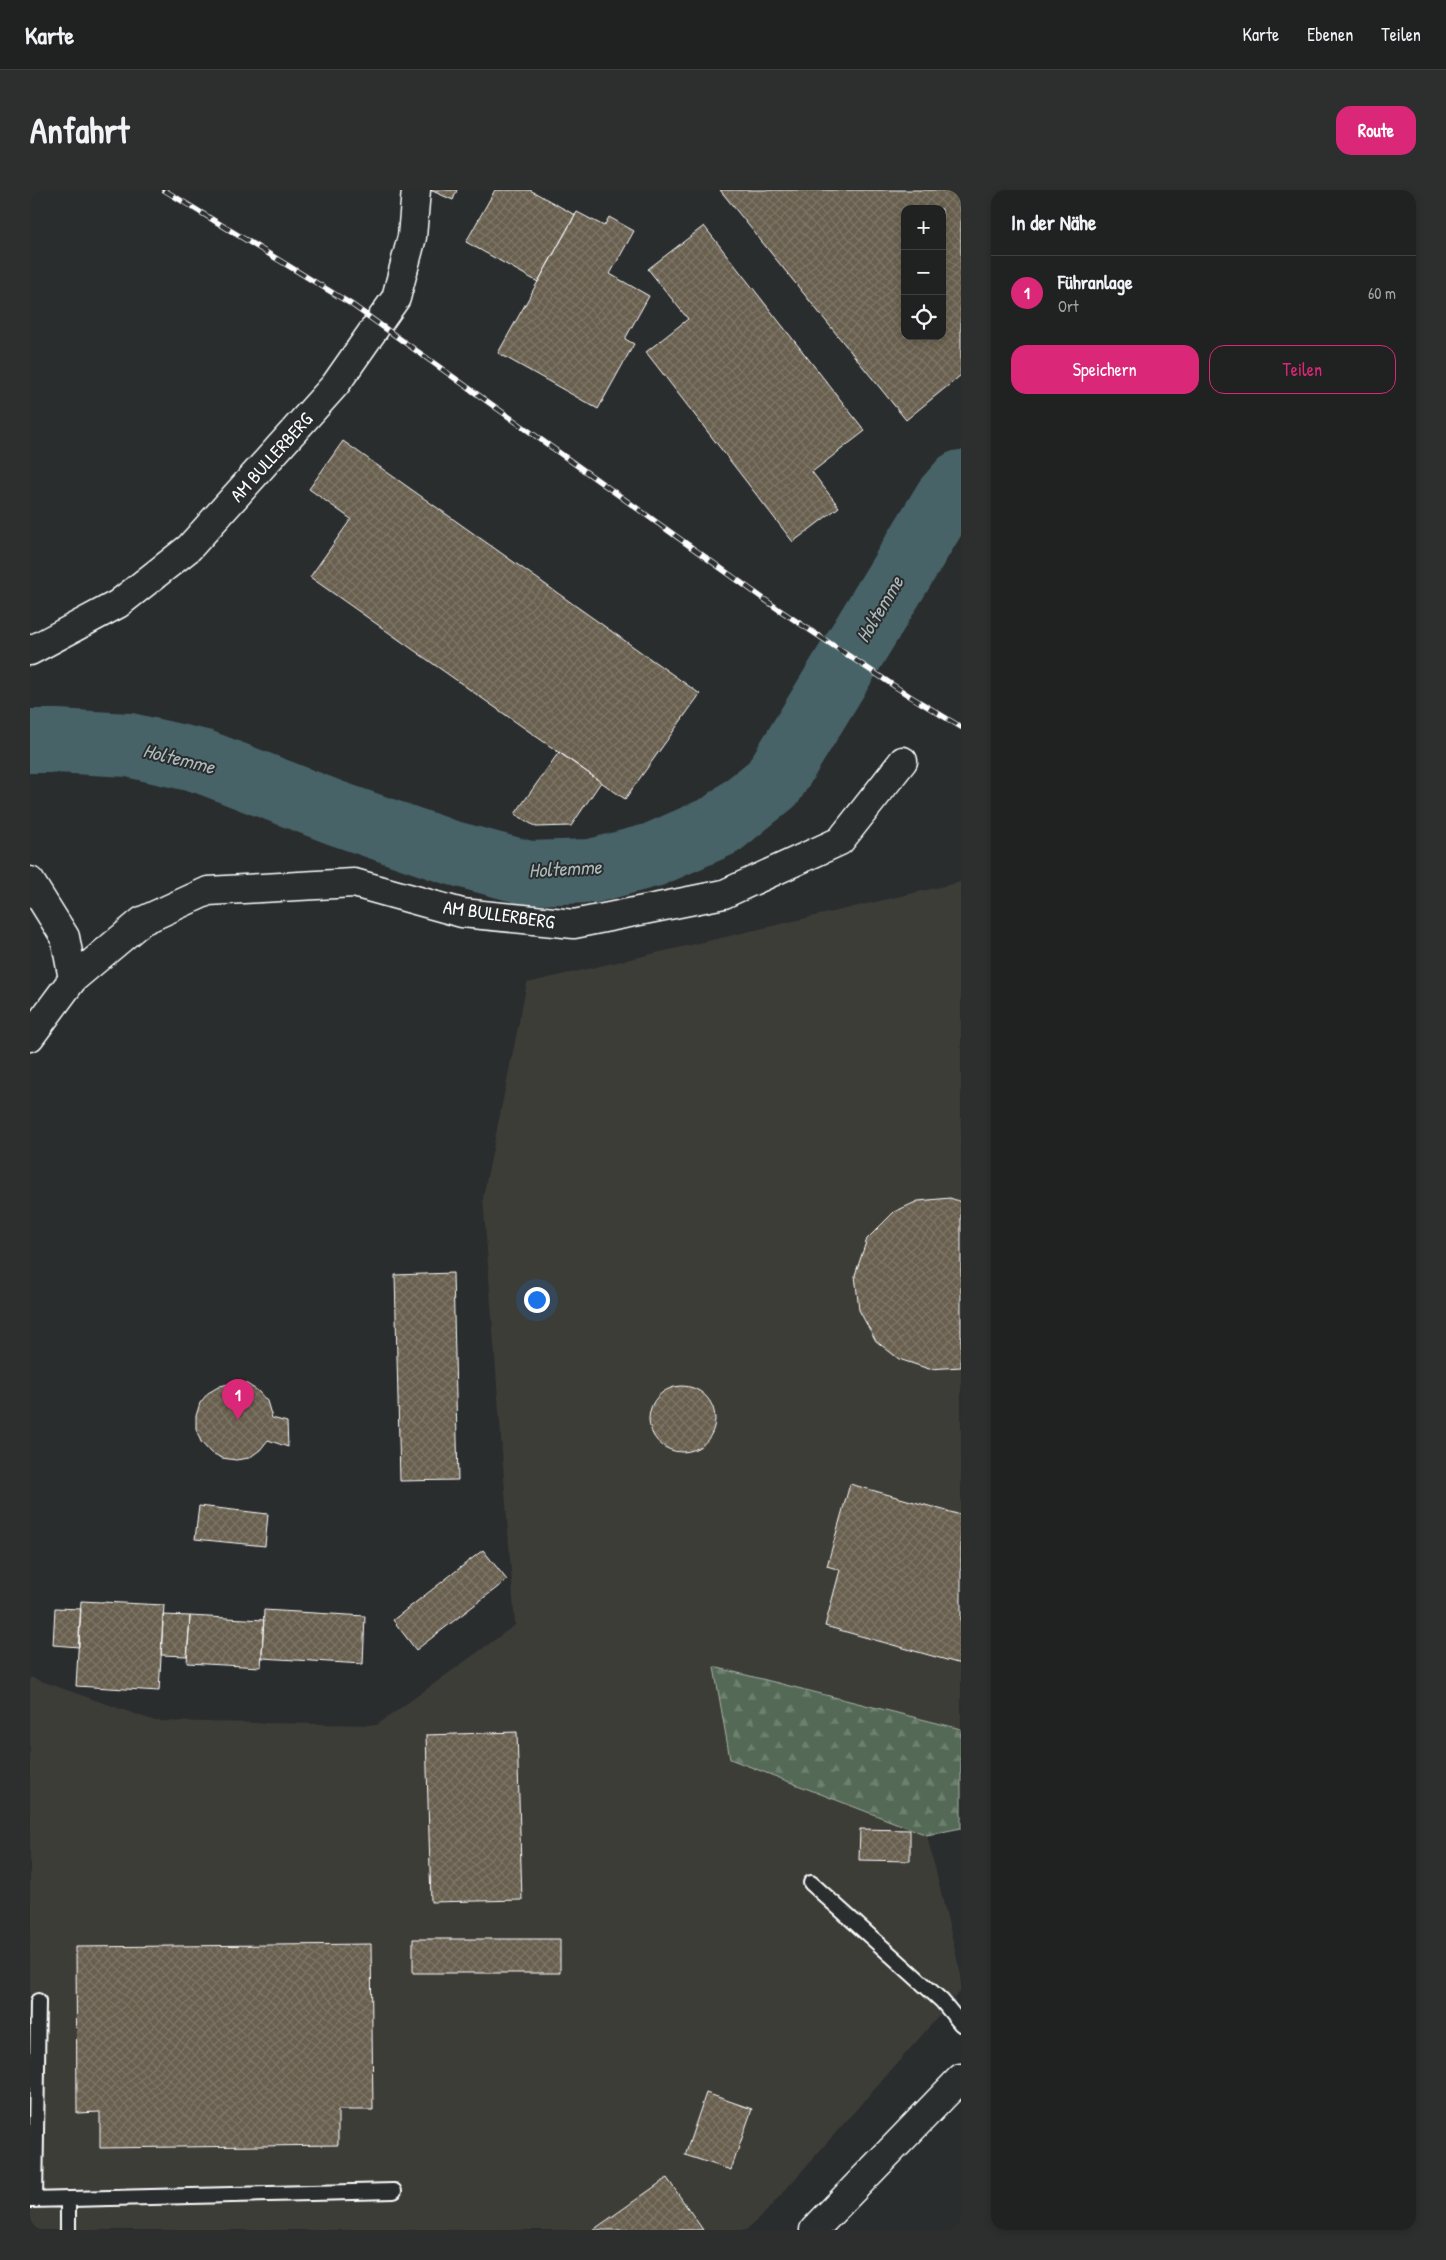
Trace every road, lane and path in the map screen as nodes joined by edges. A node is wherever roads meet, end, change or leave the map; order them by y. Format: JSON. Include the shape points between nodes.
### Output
{"nodes":[{"id":1,"x":416,"y":190,"type":"edge"},
{"id":2,"x":30,"y":651,"type":"edge"},
{"id":3,"x":903,"y":761,"type":"dead end"},
{"id":4,"x":30,"y":881,"type":"edge"},
{"id":5,"x":73,"y":979,"type":"junction"},
{"id":6,"x":30,"y":1038,"type":"edge"},
{"id":7,"x":811,"y":1882,"type":"dead end"},
{"id":8,"x":38,"y":2001,"type":"dead end"},
{"id":9,"x":961,"y":2024,"type":"edge"},
{"id":10,"x":961,"y":2078,"type":"edge"},
{"id":11,"x":394,"y":2191,"type":"dead end"},
{"id":12,"x":68,"y":2199,"type":"junction"},
{"id":13,"x":32,"y":2200,"type":"edge"},
{"id":14,"x":68,"y":2230,"type":"edge"},
{"id":15,"x":814,"y":2230,"type":"edge"}],
"edges":[{"from":1,"to":2,"type":"street","name":"AM BULLERBERG","via":[[412,237],[396,298],[335,385],[189,548],[118,604]]},
{"from":3,"to":5,"type":"street","name":"AM BULLERBERG","via":[[840,841],[724,894],[574,924],[462,913],[354,883],[208,892],[142,921]]},
{"from":4,"to":5,"type":"street","via":[[65,937]]},
{"from":5,"to":6,"type":"street","name":"AM BULLERBERG"},
{"from":7,"to":9,"type":"lane","via":[[942,2001]]},
{"from":8,"to":13,"type":"lane"},
{"from":10,"to":15,"type":"street"},
{"from":11,"to":12,"type":"lane"},
{"from":12,"to":13,"type":"lane"},
{"from":12,"to":14,"type":"lane"}]}
